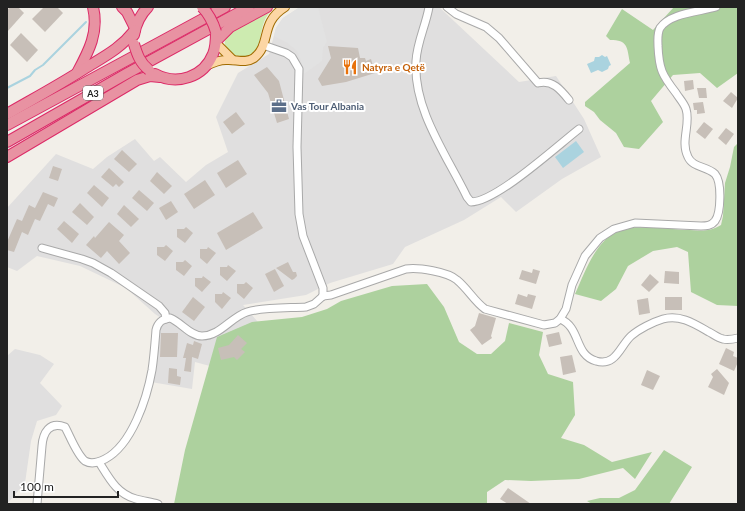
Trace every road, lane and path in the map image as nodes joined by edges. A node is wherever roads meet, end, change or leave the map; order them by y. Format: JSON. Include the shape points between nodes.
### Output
{"nodes":[{"id":1,"x":93,"y":7,"type":"edge"},
{"id":2,"x":122,"y":7,"type":"edge"},
{"id":3,"x":148,"y":7,"type":"edge"},
{"id":4,"x":202,"y":7,"type":"edge"},
{"id":5,"x":225,"y":7,"type":"edge"},
{"id":6,"x":249,"y":7,"type":"edge"},
{"id":7,"x":267,"y":7,"type":"edge"},
{"id":8,"x":285,"y":7,"type":"edge"},
{"id":9,"x":428,"y":7,"type":"edge"},
{"id":10,"x":447,"y":7,"type":"edge"},
{"id":11,"x":716,"y":7,"type":"edge"},
{"id":12,"x":135,"y":29,"type":"junction"},
{"id":13,"x":216,"y":39,"type":"junction"},
{"id":14,"x":263,"y":46,"type":"junction"},
{"id":15,"x":233,"y":60,"type":"junction"},
{"id":16,"x":206,"y":66,"type":"junction"},
{"id":17,"x":76,"y":74,"type":"junction"},
{"id":18,"x":160,"y":77,"type":"junction"},
{"id":19,"x":569,"y":100,"type":"dead end"},
{"id":20,"x":7,"y":114,"type":"edge"},
{"id":21,"x":7,"y":125,"type":"edge"},
{"id":22,"x":579,"y":128,"type":"dead end"},
{"id":23,"x":7,"y":142,"type":"edge"},
{"id":24,"x":7,"y":157,"type":"edge"},
{"id":25,"x":42,"y":248,"type":"dead end"},
{"id":26,"x":323,"y":296,"type":"junction"},
{"id":27,"x":560,"y":318,"type":"junction"},
{"id":28,"x":166,"y":319,"type":"junction"},
{"id":29,"x":738,"y":338,"type":"edge"},
{"id":30,"x":99,"y":462,"type":"junction"},
{"id":31,"x":37,"y":504,"type":"edge"},
{"id":32,"x":158,"y":504,"type":"edge"}],
"edges":[{"from":1,"to":17,"type":"highway","via":[[96,28],[94,39]]},
{"from":2,"to":12,"type":"highway"},
{"from":3,"to":12,"type":"highway","via":[[140,16]]},
{"from":4,"to":13,"type":"highway","bridge":true,"via":[[213,21]]},
{"from":5,"to":21,"type":"highway","number":"A3"},
{"from":6,"to":23,"type":"highway","number":"A3"},
{"from":7,"to":13,"type":"highway","via":[[230,27]]},
{"from":8,"to":14,"type":"main road","via":[[271,19]]},
{"from":9,"to":22,"type":"street","via":[[416,60],[420,98],[433,132],[471,202],[483,200],[508,185]]},
{"from":10,"to":19,"type":"street","via":[[456,14],[486,27],[499,38],[538,83],[544,81],[558,87]]},
{"from":11,"to":27,"type":"street","via":[[667,20],[658,35],[659,66],[686,109],[684,146],[687,155],[692,163],[713,172],[718,178],[719,210],[714,222],[709,226],[635,223],[609,231],[585,256],[572,285],[566,309]]},
{"from":12,"to":17,"type":"highway","via":[[121,46]]},
{"from":12,"to":18,"type":"highway","bridge":true,"via":[[134,44],[140,60]]},
{"from":13,"to":15,"type":"main road"},
{"from":13,"to":16,"type":"highway","via":[[213,54]]},
{"from":14,"to":15,"type":"main road","via":[[252,60]]},
{"from":14,"to":26,"type":"street","via":[[286,53],[292,57],[299,69],[299,214],[303,236],[323,288]]},
{"from":15,"to":16,"type":"main road","via":[[218,61]]},
{"from":16,"to":18,"type":"highway","via":[[195,75],[186,78]]},
{"from":17,"to":20,"type":"highway"},
{"from":18,"to":24,"type":"highway","via":[[150,76],[137,80]]},
{"from":25,"to":28,"type":"street","via":[[82,259],[111,273],[159,306]]},
{"from":26,"to":27,"type":"street","via":[[406,269],[417,268],[456,278],[478,304],[493,312],[544,325],[555,323]]},
{"from":26,"to":28,"type":"street","via":[[306,307],[248,312],[234,318],[213,334],[203,336],[197,335],[175,320]]},
{"from":27,"to":29,"type":"street","via":[[573,329],[583,352],[596,361],[610,361],[631,336],[653,323],[672,318],[692,322],[724,340]]},
{"from":28,"to":30,"type":"street","via":[[158,325],[152,370],[135,424],[124,442],[108,458]]},
{"from":30,"to":31,"type":"street","via":[[86,461],[80,455],[65,427],[60,426],[46,431],[43,437]]},
{"from":30,"to":32,"type":"street","via":[[121,492],[134,499]]}]}
